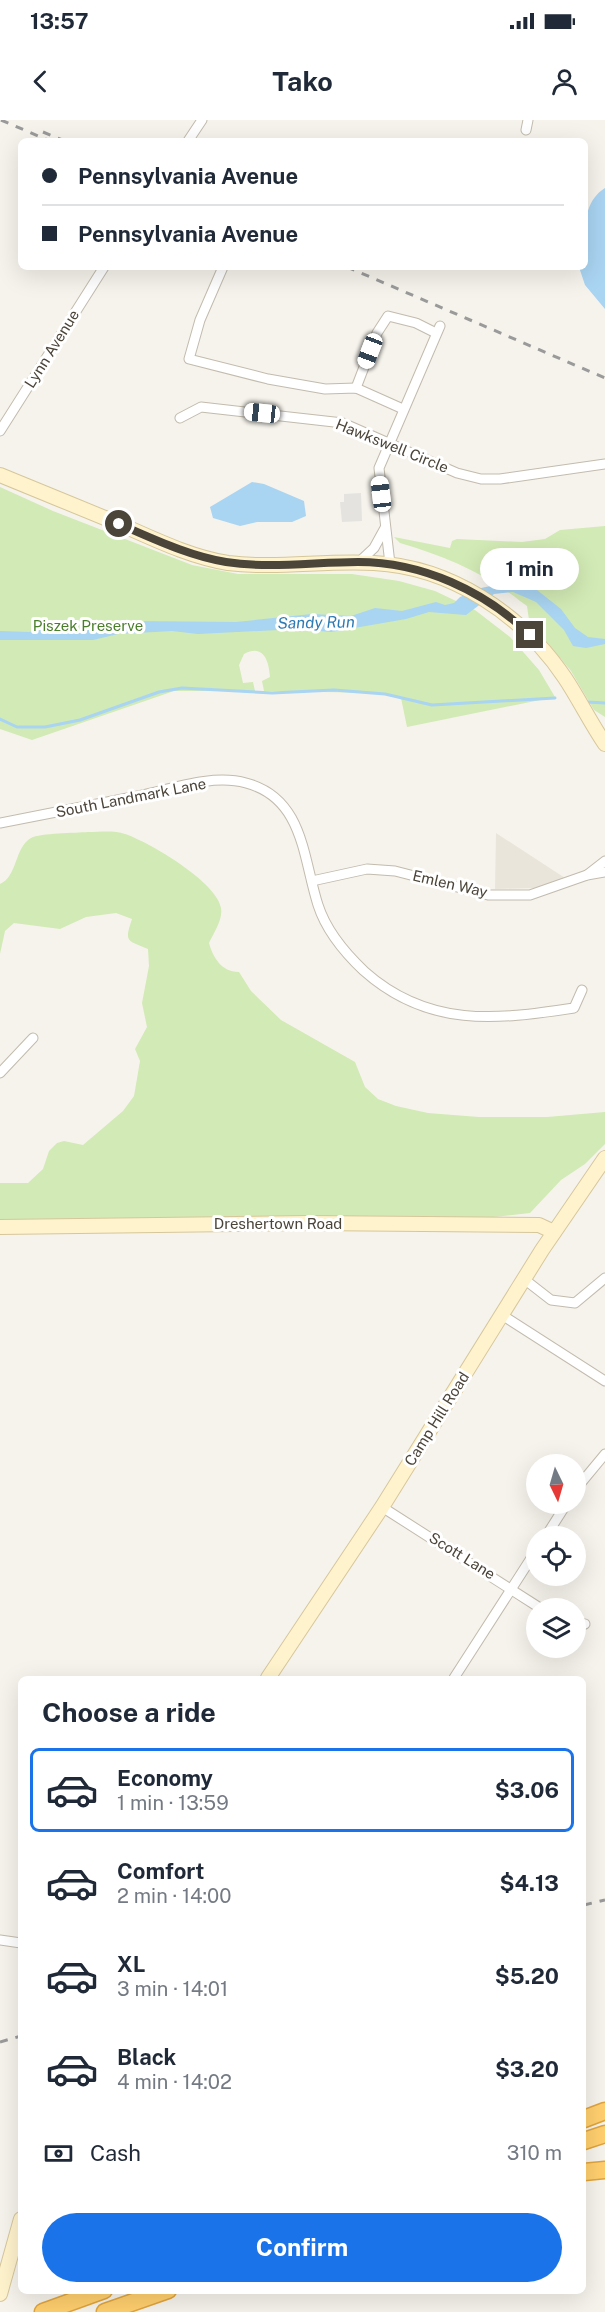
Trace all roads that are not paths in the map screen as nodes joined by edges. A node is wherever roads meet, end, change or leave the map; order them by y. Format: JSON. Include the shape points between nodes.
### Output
{"nodes":[{"id":1,"x":201,"y":120,"type":"edge"},
{"id":2,"x":528,"y":120,"type":"edge"},
{"id":3,"x":526,"y":130,"type":"dead end"},
{"id":4,"x":190,"y":138,"type":"edge"},
{"id":5,"x":102,"y":270,"type":"edge"},
{"id":6,"x":222,"y":270,"type":"edge"},
{"id":7,"x":357,"y":388,"type":"junction"},
{"id":8,"x":404,"y":409,"type":"junction"},
{"id":9,"x":180,"y":418,"type":"dead end"},
{"id":10,"x":0,"y":431,"type":"edge"},
{"id":11,"x":389,"y":443,"type":"junction"},
{"id":12,"x":605,"y":464,"type":"edge"},
{"id":13,"x":0,"y":475,"type":"edge"},
{"id":14,"x":385,"y":528,"type":"junction"},
{"id":15,"x":358,"y":562,"type":"junction"},
{"id":16,"x":390,"y":564,"type":"junction"},
{"id":17,"x":605,"y":744,"type":"edge"},
{"id":18,"x":0,"y":824,"type":"edge"},
{"id":19,"x":605,"y":861,"type":"edge"},
{"id":20,"x":605,"y":872,"type":"edge"},
{"id":21,"x":587,"y":875,"type":"junction"},
{"id":22,"x":312,"y":880,"type":"junction"},
{"id":23,"x":582,"y":990,"type":"dead end"},
{"id":24,"x":33,"y":1038,"type":"dead end"},
{"id":25,"x":0,"y":1073,"type":"edge"},
{"id":26,"x":605,"y":1158,"type":"edge"},
{"id":27,"x":568,"y":1211,"type":"junction"},
{"id":28,"x":538,"y":1225,"type":"junction"},
{"id":29,"x":0,"y":1227,"type":"edge"},
{"id":30,"x":554,"y":1232,"type":"junction"},
{"id":31,"x":605,"y":1278,"type":"edge"},
{"id":32,"x":524,"y":1279,"type":"junction"},
{"id":33,"x":502,"y":1315,"type":"junction"},
{"id":34,"x":605,"y":1381,"type":"edge"},
{"id":35,"x":605,"y":1454,"type":"edge"},
{"id":36,"x":586,"y":1477,"type":"edge"},
{"id":37,"x":382,"y":1507,"type":"junction"},
{"id":38,"x":526,"y":1567,"type":"edge"},
{"id":39,"x":512,"y":1588,"type":"junction"},
{"id":40,"x":526,"y":1598,"type":"edge"},
{"id":41,"x":269,"y":1676,"type":"edge"},
{"id":42,"x":455,"y":1676,"type":"edge"},
{"id":43,"x":0,"y":1940,"type":"edge"},
{"id":44,"x":18,"y":1943,"type":"edge"},
{"id":45,"x":605,"y":2111,"type":"edge"},
{"id":46,"x":586,"y":2118,"type":"edge"},
{"id":47,"x":605,"y":2134,"type":"edge"},
{"id":48,"x":586,"y":2140,"type":"edge"},
{"id":49,"x":605,"y":2170,"type":"edge"},
{"id":50,"x":586,"y":2172,"type":"edge"},
{"id":51,"x":18,"y":2229,"type":"edge"},
{"id":52,"x":0,"y":2294,"type":"edge"},
{"id":53,"x":93,"y":2294,"type":"edge"},
{"id":54,"x":157,"y":2294,"type":"edge"},
{"id":55,"x":43,"y":2312,"type":"edge"},
{"id":56,"x":105,"y":2312,"type":"edge"}],
"edges":[{"from":1,"to":4,"type":"street"},
{"from":2,"to":3,"type":"street"},
{"from":5,"to":10,"type":"street","name":"Lynn Avenue"},
{"from":6,"to":7,"type":"street","via":[[200,320],[189,359],[325,389]]},
{"from":7,"to":8,"type":"street"},
{"from":7,"to":8,"type":"street","via":[[377,333],[388,316],[438,330]]},
{"from":8,"to":11,"type":"street"},
{"from":9,"to":11,"type":"street","name":"Hawkswell Circle","via":[[201,407],[323,420],[343,423]]},
{"from":11,"to":12,"type":"street","name":"Hawkswell Circle","via":[[457,473],[481,479]]},
{"from":11,"to":14,"type":"street","via":[[379,468]]},
{"from":13,"to":15,"type":"street","via":[[209,558],[245,564]]},
{"from":14,"to":15,"type":"street","via":[[374,548]]},
{"from":14,"to":16,"type":"street"},
{"from":15,"to":16,"type":"street"},
{"from":16,"to":17,"type":"street","via":[[463,587],[488,601],[530,635],[564,677]]},
{"from":18,"to":22,"type":"street","name":"South Landmark Lane","via":[[201,783],[245,782],[263,789],[291,818],[302,836]]},
{"from":19,"to":21,"type":"street","name":"Emlen Way"},
{"from":20,"to":21,"type":"street","name":"Emlen Way"},
{"from":21,"to":22,"type":"street","name":"Emlen Way","via":[[530,895],[488,895],[395,871],[367,869]]},
{"from":22,"to":23,"type":"street","name":"South Landmark Lane","via":[[318,906],[332,935],[353,960],[381,986],[418,1006],[457,1016],[511,1018],[574,1008]]},
{"from":24,"to":25,"type":"street"},
{"from":26,"to":27,"type":"street","name":"Camp Hill Road"},
{"from":27,"to":28,"type":"street"},
{"from":27,"to":30,"type":"street","name":"Camp Hill Road"},
{"from":28,"to":29,"type":"street","name":"Dreshertown Road"},
{"from":28,"to":30,"type":"street","name":"Dreshertown Road"},
{"from":30,"to":32,"type":"street","name":"Camp Hill Road"},
{"from":31,"to":32,"type":"street","via":[[575,1303],[551,1300]]},
{"from":32,"to":33,"type":"street","name":"Camp Hill Road"},
{"from":33,"to":34,"type":"street"},
{"from":33,"to":37,"type":"street","name":"Camp Hill Road"},
{"from":35,"to":36,"type":"street"},
{"from":37,"to":39,"type":"street","name":"Scott Lane"},
{"from":37,"to":41,"type":"street","name":"Camp Hill Road"},
{"from":38,"to":39,"type":"street"},
{"from":39,"to":40,"type":"street","name":"Scott Lane"},
{"from":39,"to":42,"type":"street"},
{"from":43,"to":44,"type":"street"},
{"from":45,"to":46,"type":"highway"},
{"from":47,"to":48,"type":"highway"},
{"from":49,"to":50,"type":"highway"},
{"from":51,"to":52,"type":"street"},
{"from":53,"to":55,"type":"highway"},
{"from":54,"to":56,"type":"highway"}]}
